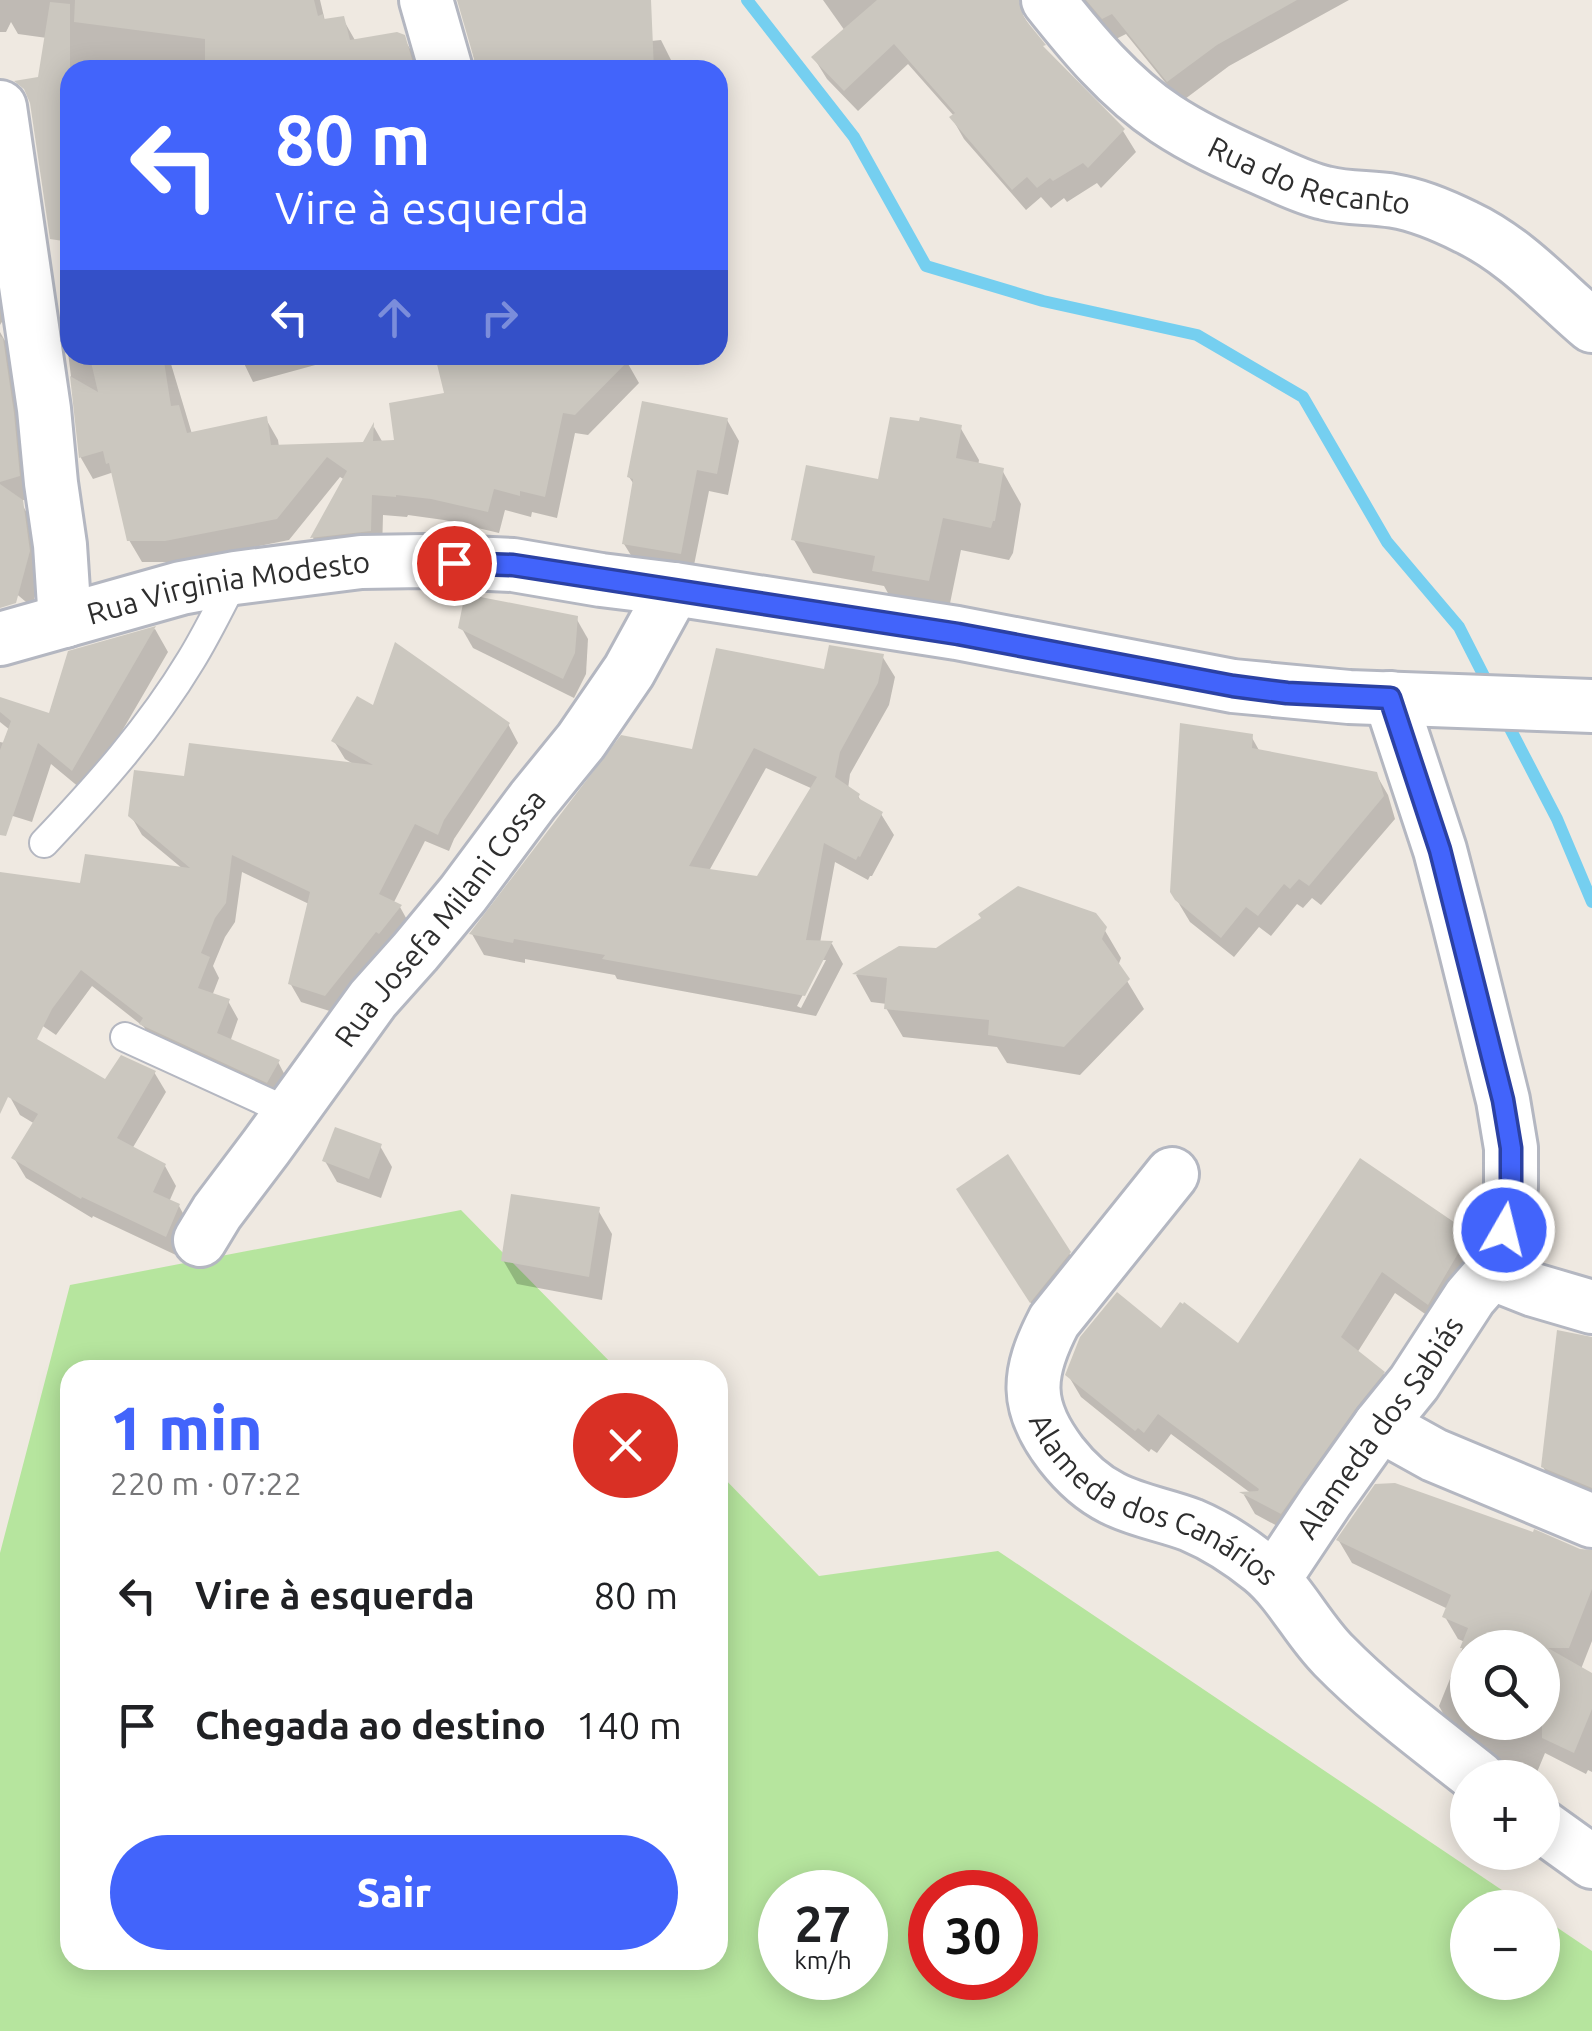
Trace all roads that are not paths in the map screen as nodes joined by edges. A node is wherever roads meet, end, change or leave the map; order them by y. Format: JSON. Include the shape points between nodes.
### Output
{"nodes":[{"id":1,"x":426,"y":0,"type":"edge"},
{"id":2,"x":1048,"y":0,"type":"edge"},
{"id":3,"x":443,"y":60,"type":"edge"},
{"id":4,"x":0,"y":107,"type":"edge"},
{"id":5,"x":1592,"y":326,"type":"edge"},
{"id":6,"x":235,"y":578,"type":"junction"},
{"id":7,"x":674,"y":588,"type":"junction"},
{"id":8,"x":65,"y":622,"type":"junction"},
{"id":9,"x":0,"y":639,"type":"edge"},
{"id":10,"x":1390,"y":698,"type":"junction"},
{"id":11,"x":1592,"y":706,"type":"edge"},
{"id":12,"x":44,"y":842,"type":"dead end"},
{"id":13,"x":125,"y":1038,"type":"dead end"},
{"id":14,"x":291,"y":1113,"type":"junction"},
{"id":15,"x":1172,"y":1174,"type":"dead end"},
{"id":16,"x":200,"y":1240,"type":"dead end"},
{"id":17,"x":1491,"y":1273,"type":"junction"},
{"id":18,"x":1592,"y":1306,"type":"edge"},
{"id":19,"x":1380,"y":1425,"type":"junction"},
{"id":20,"x":1592,"y":1521,"type":"edge"},
{"id":21,"x":1274,"y":1579,"type":"junction"},
{"id":22,"x":1457,"y":1760,"type":"edge"},
{"id":23,"x":1560,"y":1839,"type":"edge"},
{"id":24,"x":1592,"y":1862,"type":"edge"}],
"edges":[{"from":1,"to":3,"type":"street"},
{"from":2,"to":5,"type":"street","name":"Rua do Recanto","via":[[1126,88],[1164,118],[1302,185],[1411,204],[1466,227],[1534,273]]},
{"from":4,"to":8,"type":"street","via":[[44,409]]},
{"from":6,"to":7,"type":"street","name":"Rua Virginia Modesto","via":[[362,562],[424,562],[513,565]]},
{"from":6,"to":8,"type":"street","name":"Rua Virginia Modesto"},
{"from":6,"to":12,"type":"lane","via":[[154,716]]},
{"from":7,"to":10,"type":"street","name":"Rua Virginia Modesto","via":[[1233,686]]},
{"from":7,"to":14,"type":"street","name":"Rua Josefa Milani Cossa","via":[[581,741],[372,999]]},
{"from":8,"to":9,"type":"street","name":"Rua Virginia Modesto"},
{"from":10,"to":11,"type":"street","name":"Rua Virginia Modesto"},
{"from":10,"to":17,"type":"street","name":"Alameda dos Sabiás","via":[[1440,850],[1503,1100],[1511,1187]]},
{"from":13,"to":14,"type":"lane"},
{"from":14,"to":16,"type":"street","name":"Rua Josefa Milani Cossa"},
{"from":15,"to":21,"type":"street","name":"Alameda dos Canários","via":[[1054,1322],[1040,1349],[1033,1400],[1048,1435],[1088,1483],[1240,1550]]},
{"from":17,"to":18,"type":"street"},
{"from":17,"to":19,"type":"street","name":"Alameda dos Sabiás"},
{"from":19,"to":20,"type":"street","via":[[1434,1455]]},
{"from":19,"to":21,"type":"street","name":"Alameda dos Sabiás"},
{"from":21,"to":22,"type":"street","name":"Alameda dos Canários","via":[[1331,1654]]},
{"from":23,"to":24,"type":"street"}]}
